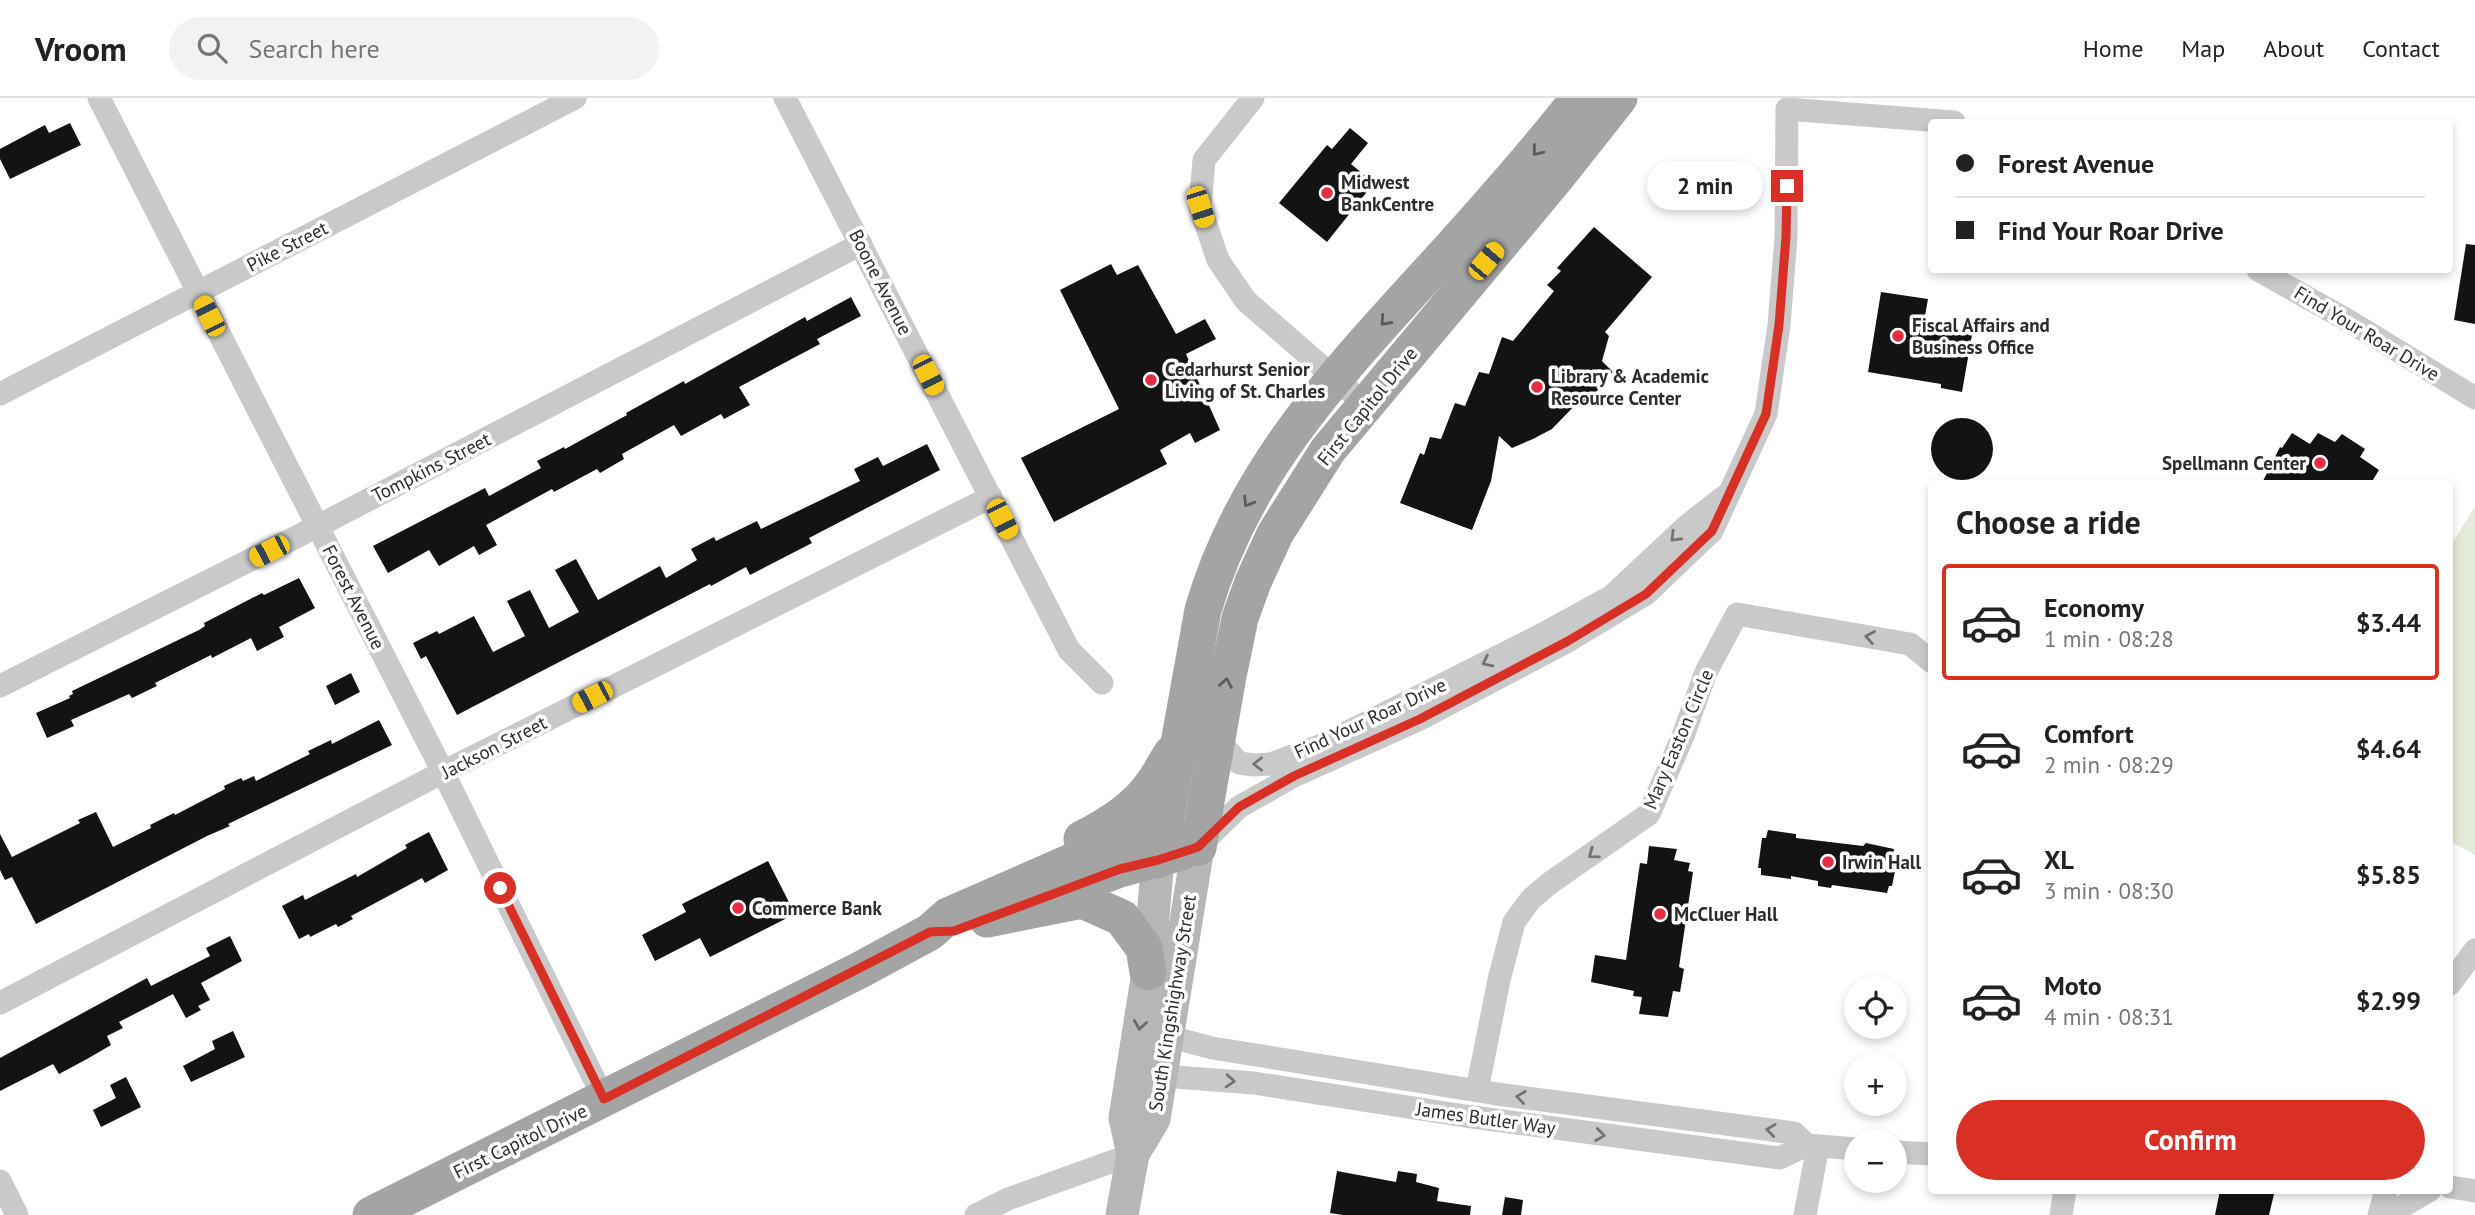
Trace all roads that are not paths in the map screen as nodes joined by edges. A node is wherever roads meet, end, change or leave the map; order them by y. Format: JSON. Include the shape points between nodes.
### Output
{"nodes":[{"id":1,"x":99,"y":98,"type":"edge"},
{"id":2,"x":575,"y":98,"type":"edge"},
{"id":3,"x":785,"y":98,"type":"edge"},
{"id":4,"x":1253,"y":98,"type":"edge"},
{"id":5,"x":1579,"y":98,"type":"edge"},
{"id":6,"x":1619,"y":98,"type":"edge"},
{"id":7,"x":1928,"y":120,"type":"edge"},
{"id":8,"x":861,"y":244,"type":"junction"},
{"id":9,"x":2263,"y":273,"type":"edge"},
{"id":10,"x":197,"y":292,"type":"junction"},
{"id":11,"x":1334,"y":377,"type":"junction"},
{"id":12,"x":0,"y":394,"type":"edge"},
{"id":13,"x":2475,"y":398,"type":"edge"},
{"id":14,"x":1366,"y":405,"type":"junction"},
{"id":15,"x":1728,"y":494,"type":"junction"},
{"id":16,"x":991,"y":497,"type":"junction"},
{"id":17,"x":318,"y":526,"type":"junction"},
{"id":18,"x":1928,"y":659,"type":"edge"},
{"id":19,"x":1102,"y":683,"type":"dead end"},
{"id":20,"x":0,"y":686,"type":"edge"},
{"id":21,"x":1217,"y":739,"type":"junction"},
{"id":22,"x":1181,"y":741,"type":"junction"},
{"id":23,"x":443,"y":772,"type":"junction"},
{"id":24,"x":1162,"y":845,"type":"junction"},
{"id":25,"x":1198,"y":847,"type":"junction"},
{"id":26,"x":987,"y":919,"type":"junction"},
{"id":27,"x":939,"y":924,"type":"junction"},
{"id":28,"x":2475,"y":950,"type":"edge"},
{"id":29,"x":1148,"y":972,"type":"junction"},
{"id":30,"x":2453,"y":980,"type":"edge"},
{"id":31,"x":0,"y":1003,"type":"edge"},
{"id":32,"x":1167,"y":1036,"type":"junction"},
{"id":33,"x":1162,"y":1076,"type":"junction"},
{"id":34,"x":1477,"y":1090,"type":"junction"},
{"id":35,"x":604,"y":1099,"type":"junction"},
{"id":36,"x":1812,"y":1146,"type":"junction"},
{"id":37,"x":1844,"y":1148,"type":"edge"},
{"id":38,"x":1907,"y":1153,"type":"edge"},
{"id":39,"x":1133,"y":1154,"type":"junction"},
{"id":40,"x":1928,"y":1154,"type":"edge"},
{"id":41,"x":0,"y":1181,"type":"edge"},
{"id":42,"x":2453,"y":1187,"type":"edge"},
{"id":43,"x":2475,"y":1191,"type":"edge"},
{"id":44,"x":2064,"y":1194,"type":"edge"},
{"id":45,"x":2385,"y":1194,"type":"edge"},
{"id":46,"x":2423,"y":1194,"type":"edge"},
{"id":47,"x":18,"y":1215,"type":"edge"},
{"id":48,"x":370,"y":1215,"type":"edge"},
{"id":49,"x":976,"y":1215,"type":"edge"},
{"id":50,"x":1122,"y":1215,"type":"edge"},
{"id":51,"x":1805,"y":1215,"type":"edge"},
{"id":52,"x":2061,"y":1215,"type":"edge"},
{"id":53,"x":2379,"y":1215,"type":"edge"},
{"id":54,"x":2388,"y":1215,"type":"edge"}],
"edges":[{"from":1,"to":10,"type":"street","name":"Forest Avenue"},
{"from":2,"to":10,"type":"street","name":"Pike Street"},
{"from":3,"to":8,"type":"street","name":"Boone Avenue"},
{"from":4,"to":11,"type":"street","via":[[1204,160],[1200,207],[1218,260],[1246,301]]},
{"from":5,"to":11,"type":"main road","name":"First Capitol Drive","one_way":true,"via":[[1524,167]]},
{"from":6,"to":14,"type":"main road","name":"First Capitol Drive"},
{"from":7,"to":15,"type":"street","name":"Find Your Roar Drive","via":[[1787,109],[1786,237],[1766,414]]},
{"from":8,"to":16,"type":"street","name":"Boone Avenue"},
{"from":8,"to":17,"type":"street","name":"Tompkins Street"},
{"from":9,"to":13,"type":"street","name":"Find Your Roar Drive"},
{"from":10,"to":12,"type":"street","name":"Pike Street"},
{"from":10,"to":17,"type":"street","name":"Forest Avenue"},
{"from":11,"to":14,"type":"street"},
{"from":11,"to":22,"type":"main road","name":"First Capitol Drive","one_way":true,"via":[[1290,433],[1235,524],[1214,570]]},
{"from":21,"to":14,"type":"main road","name":"First Capitol Drive","one_way":true,"via":[[1240,618],[1252,582],[1275,534],[1328,450]]},
{"from":15,"to":21,"type":"street","name":"Find Your Roar Drive","one_way":true,"via":[[1612,596],[1333,740],[1271,764],[1254,765],[1239,763]]},
{"from":15,"to":25,"type":"street","name":"Find Your Roar Drive","via":[[1712,531],[1646,594],[1420,719],[1294,776],[1239,807]]},
{"from":16,"to":19,"type":"street","name":"Boone Avenue","via":[[1069,650]]},
{"from":16,"to":23,"type":"street","name":"Jackson Street"},
{"from":17,"to":20,"type":"street","name":"Tompkins Street"},
{"from":17,"to":23,"type":"street","name":"Forest Avenue"},
{"from":18,"to":34,"type":"street","name":"Mary Easton Circle","one_way":true,"via":[[1910,644],[1737,614],[1706,672],[1648,814],[1531,898],[1514,922]]},
{"from":21,"to":25,"type":"main road","name":"First Capitol Drive"},
{"from":22,"to":24,"type":"main road","name":"First Capitol Drive"},
{"from":22,"to":27,"type":"main road","via":[[1139,802],[1116,820],[976,890]]},
{"from":23,"to":31,"type":"street","name":"Jackson Street"},
{"from":23,"to":35,"type":"street","name":"Forest Avenue"},
{"from":24,"to":25,"type":"main road"},
{"from":24,"to":26,"type":"main road","name":"First Capitol Drive","via":[[1120,869]]},
{"from":24,"to":27,"type":"main road","name":"First Capitol Drive","via":[[1117,842]]},
{"from":24,"to":29,"type":"main road","name":"South Kingshighway Street"},
{"from":25,"to":32,"type":"main road","name":"South Kingshighway Street"},
{"from":26,"to":27,"type":"main road","name":"First Capitol Drive","via":[[954,931]]},
{"from":26,"to":29,"type":"main road","via":[[1082,900],[1122,918],[1144,948]]},
{"from":27,"to":35,"type":"main road","name":"First Capitol Drive"},
{"from":28,"to":30,"type":"street"},
{"from":29,"to":39,"type":"main road","name":"South Kingshighway Street","one_way":true,"via":[[1125,1118]]},
{"from":32,"to":33,"type":"main road","name":"South Kingshighway Street"},
{"from":32,"to":34,"type":"street","name":"James Butler Way","via":[[1212,1048]]},
{"from":33,"to":36,"type":"street","name":"James Butler Way","one_way":true,"via":[[1254,1083],[1780,1158]]},
{"from":33,"to":39,"type":"main road","name":"South Kingshighway Street","via":[[1154,1119]]},
{"from":36,"to":34,"type":"street","name":"James Butler Way","one_way":true,"via":[[1794,1133]]},
{"from":35,"to":48,"type":"main road","name":"First Capitol Drive"},
{"from":36,"to":37,"type":"street","name":"James Butler Way"},
{"from":36,"to":51,"type":"street"},
{"from":38,"to":40,"type":"street"},
{"from":39,"to":49,"type":"street"},
{"from":39,"to":50,"type":"main road","name":"South Kingshighway Street"},
{"from":41,"to":47,"type":"street"},
{"from":42,"to":43,"type":"street"},
{"from":44,"to":52,"type":"street"},
{"from":45,"to":53,"type":"street"},
{"from":46,"to":54,"type":"street"}]}
